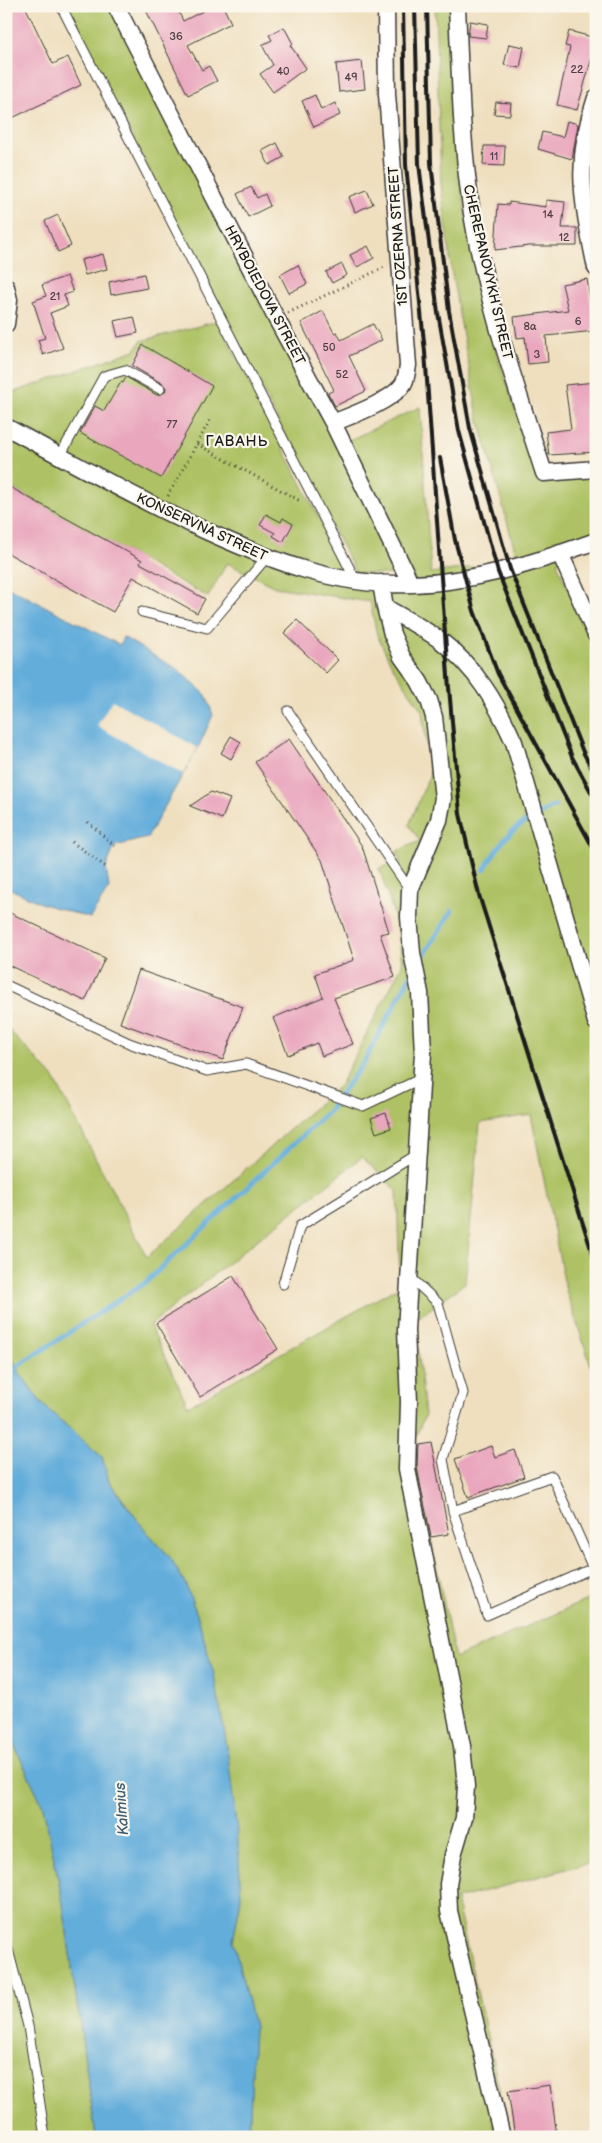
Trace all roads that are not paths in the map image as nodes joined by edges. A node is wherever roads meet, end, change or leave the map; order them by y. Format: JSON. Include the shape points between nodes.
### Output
{"nodes":[{"id":1,"x":61,"y":6,"type":"edge"},
{"id":2,"x":116,"y":6,"type":"edge"},
{"id":3,"x":386,"y":6,"type":"edge"},
{"id":4,"x":457,"y":6,"type":"edge"},
{"id":5,"x":596,"y":98,"type":"edge"},
{"id":6,"x":596,"y":268,"type":"edge"},
{"id":7,"x":6,"y":288,"type":"edge"},
{"id":8,"x":6,"y":324,"type":"edge"},
{"id":9,"x":160,"y":389,"type":"dead end"},
{"id":10,"x":334,"y":423,"type":"junction"},
{"id":11,"x":6,"y":427,"type":"edge"},
{"id":12,"x":60,"y":456,"type":"junction"},
{"id":13,"x":596,"y":469,"type":"edge"},
{"id":14,"x":596,"y":541,"type":"edge"},
{"id":15,"x":560,"y":553,"type":"junction"},
{"id":16,"x":266,"y":558,"type":"junction"},
{"id":17,"x":357,"y":582,"type":"junction"},
{"id":18,"x":382,"y":583,"type":"junction"},
{"id":19,"x":411,"y":584,"type":"junction"},
{"id":20,"x":385,"y":608,"type":"junction"},
{"id":21,"x":142,"y":612,"type":"dead end"},
{"id":22,"x":596,"y":634,"type":"edge"},
{"id":23,"x":288,"y":711,"type":"dead end"},
{"id":24,"x":410,"y":890,"type":"junction"},
{"id":25,"x":6,"y":985,"type":"edge"},
{"id":26,"x":596,"y":1022,"type":"edge"},
{"id":27,"x":422,"y":1078,"type":"junction"},
{"id":28,"x":417,"y":1154,"type":"junction"},
{"id":29,"x":409,"y":1276,"type":"junction"},
{"id":30,"x":283,"y":1284,"type":"dead end"},
{"id":31,"x":453,"y":1511,"type":"junction"},
{"id":32,"x":6,"y":1942,"type":"edge"},
{"id":33,"x":44,"y":2137,"type":"edge"},
{"id":34,"x":502,"y":2137,"type":"edge"}],
"edges":[{"from":1,"to":17,"type":"lane"},
{"from":2,"to":10,"type":"street","name":"HRYBOIEDOVA STREET","via":[[276,318]]},
{"from":3,"to":10,"type":"street","name":"1ST OZERNA STREET","via":[[387,94],[408,365],[401,388]]},
{"from":4,"to":13,"type":"street","name":"CHEREPANOVYKH STREET","via":[[471,209],[500,336],[544,473]]},
{"from":5,"to":6,"type":"street","via":[[581,174],[583,203]]},
{"from":7,"to":8,"type":"street"},
{"from":9,"to":12,"type":"lane","via":[[125,370],[104,376]]},
{"from":10,"to":19,"type":"street","name":"HRYBOIEDOVA STREET"},
{"from":11,"to":12,"type":"street","name":"KONSERVNA STREET"},
{"from":12,"to":16,"type":"street","name":"KONSERVNA STREET","via":[[160,510]]},
{"from":14,"to":15,"type":"street","name":"KONSERVNA STREET"},
{"from":15,"to":19,"type":"street","name":"KONSERVNA STREET","via":[[482,575]]},
{"from":15,"to":22,"type":"street"},
{"from":16,"to":17,"type":"street","name":"KONSERVNA STREET","via":[[311,573]]},
{"from":16,"to":21,"type":"lane","via":[[207,628]]},
{"from":17,"to":18,"type":"street","name":"KONSERVNA STREET"},
{"from":18,"to":19,"type":"street","name":"KONSERVNA STREET"},
{"from":18,"to":20,"type":"street"},
{"from":20,"to":24,"type":"street","via":[[402,657],[428,700],[439,749],[443,798],[439,820]]},
{"from":20,"to":26,"type":"street","via":[[440,640],[474,671],[498,706],[514,742]]},
{"from":23,"to":24,"type":"lane"},
{"from":24,"to":27,"type":"street","via":[[412,953],[422,1019]]},
{"from":25,"to":27,"type":"lane","via":[[129,1043],[207,1071],[246,1064],[363,1106]]},
{"from":27,"to":28,"type":"street"},
{"from":28,"to":29,"type":"street"},
{"from":28,"to":30,"type":"lane","via":[[300,1226]]},
{"from":29,"to":31,"type":"lane","via":[[438,1303],[464,1393],[442,1459]]},
{"from":29,"to":34,"type":"street","via":[[407,1469],[462,1746],[466,1786],[464,1818],[448,1884],[449,1911]]},
{"from":31,"to":31,"type":"lane","via":[[552,1476],[593,1568],[487,1615]]},
{"from":32,"to":33,"type":"lane","via":[[28,2026]]}]}
